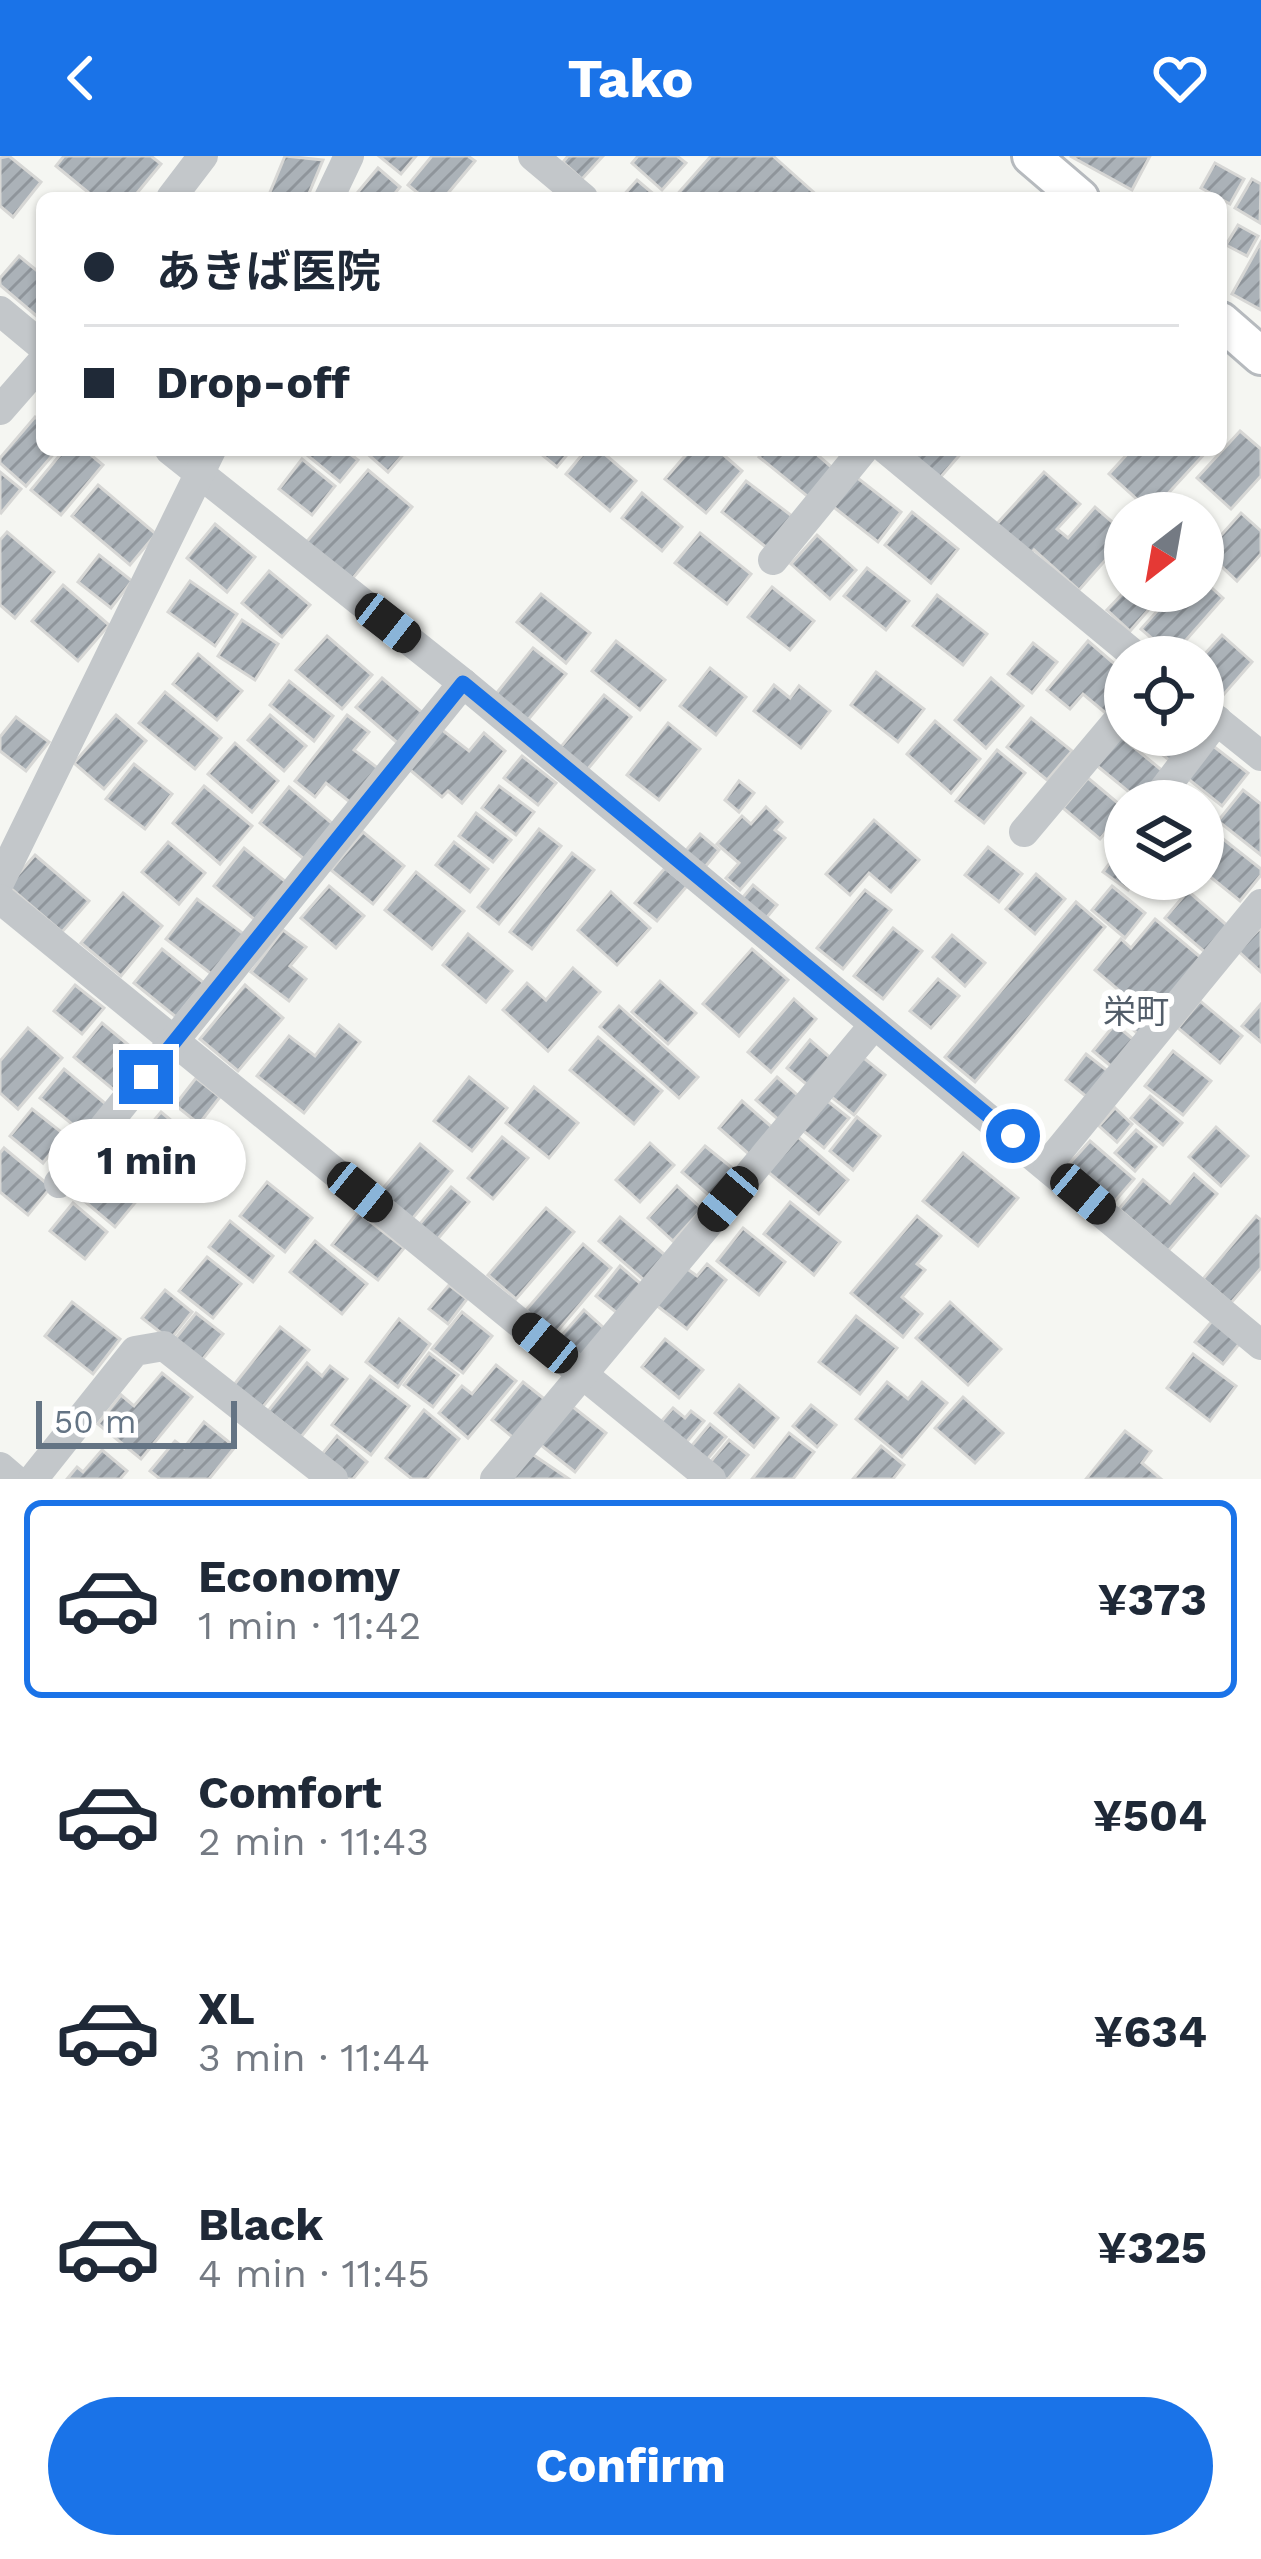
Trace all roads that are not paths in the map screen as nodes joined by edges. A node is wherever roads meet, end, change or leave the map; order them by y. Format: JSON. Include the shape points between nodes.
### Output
{"nodes":[{"id":1,"x":203,"y":156,"type":"edge"},
{"id":2,"x":349,"y":156,"type":"edge"},
{"id":3,"x":532,"y":156,"type":"edge"},
{"id":4,"x":1031,"y":156,"type":"edge"},
{"id":5,"x":176,"y":192,"type":"edge"},
{"id":6,"x":332,"y":192,"type":"edge"},
{"id":7,"x":576,"y":192,"type":"edge"},
{"id":8,"x":1072,"y":192,"type":"edge"},
{"id":9,"x":0,"y":311,"type":"edge"},
{"id":10,"x":1227,"y":326,"type":"edge"},
{"id":11,"x":36,"y":341,"type":"edge"},
{"id":12,"x":1261,"y":356,"type":"edge"},
{"id":13,"x":36,"y":369,"type":"edge"},
{"id":14,"x":0,"y":410,"type":"edge"},
{"id":15,"x":858,"y":456,"type":"edge"},
{"id":16,"x":894,"y":456,"type":"edge"},
{"id":17,"x":206,"y":462,"type":"edge"},
{"id":18,"x":773,"y":560,"type":"dead end"},
{"id":19,"x":1112,"y":636,"type":"edge"},
{"id":20,"x":463,"y":683,"type":"junction"},
{"id":21,"x":1224,"y":726,"type":"edge"},
{"id":22,"x":1104,"y":737,"type":"edge"},
{"id":23,"x":1261,"y":756,"type":"edge"},
{"id":24,"x":1024,"y":832,"type":"dead end"},
{"id":25,"x":0,"y":881,"type":"edge"},
{"id":26,"x":0,"y":899,"type":"edge"},
{"id":27,"x":1261,"y":904,"type":"edge"},
{"id":28,"x":874,"y":1025,"type":"junction"},
{"id":29,"x":175,"y":1042,"type":"junction"},
{"id":30,"x":1048,"y":1164,"type":"junction"},
{"id":31,"x":59,"y":1183,"type":"dead end"},
{"id":32,"x":1261,"y":1345,"type":"edge"},
{"id":33,"x":582,"y":1373,"type":"junction"},
{"id":34,"x":0,"y":1467,"type":"edge"},
{"id":35,"x":14,"y":1479,"type":"edge"},
{"id":36,"x":34,"y":1479,"type":"edge"},
{"id":37,"x":333,"y":1479,"type":"edge"},
{"id":38,"x":495,"y":1479,"type":"edge"},
{"id":39,"x":711,"y":1479,"type":"edge"}],
"edges":[{"from":1,"to":5,"type":"street"},
{"from":2,"to":6,"type":"street"},
{"from":3,"to":7,"type":"street"},
{"from":4,"to":8,"type":"main road"},
{"from":9,"to":11,"type":"street"},
{"from":10,"to":12,"type":"main road"},
{"from":13,"to":14,"type":"street"},
{"from":15,"to":18,"type":"street"},
{"from":16,"to":19,"type":"street"},
{"from":17,"to":20,"type":"street"},
{"from":17,"to":25,"type":"street"},
{"from":20,"to":28,"type":"street"},
{"from":20,"to":29,"type":"street"},
{"from":21,"to":23,"type":"street"},
{"from":22,"to":24,"type":"street"},
{"from":26,"to":29,"type":"street"},
{"from":27,"to":30,"type":"street"},
{"from":28,"to":30,"type":"street"},
{"from":28,"to":33,"type":"street"},
{"from":29,"to":31,"type":"street"},
{"from":29,"to":33,"type":"street"},
{"from":30,"to":32,"type":"street"},
{"from":33,"to":38,"type":"street"},
{"from":33,"to":39,"type":"street"},
{"from":34,"to":35,"type":"street"},
{"from":36,"to":37,"type":"street","via":[[135,1352],[164,1346]]}]}
